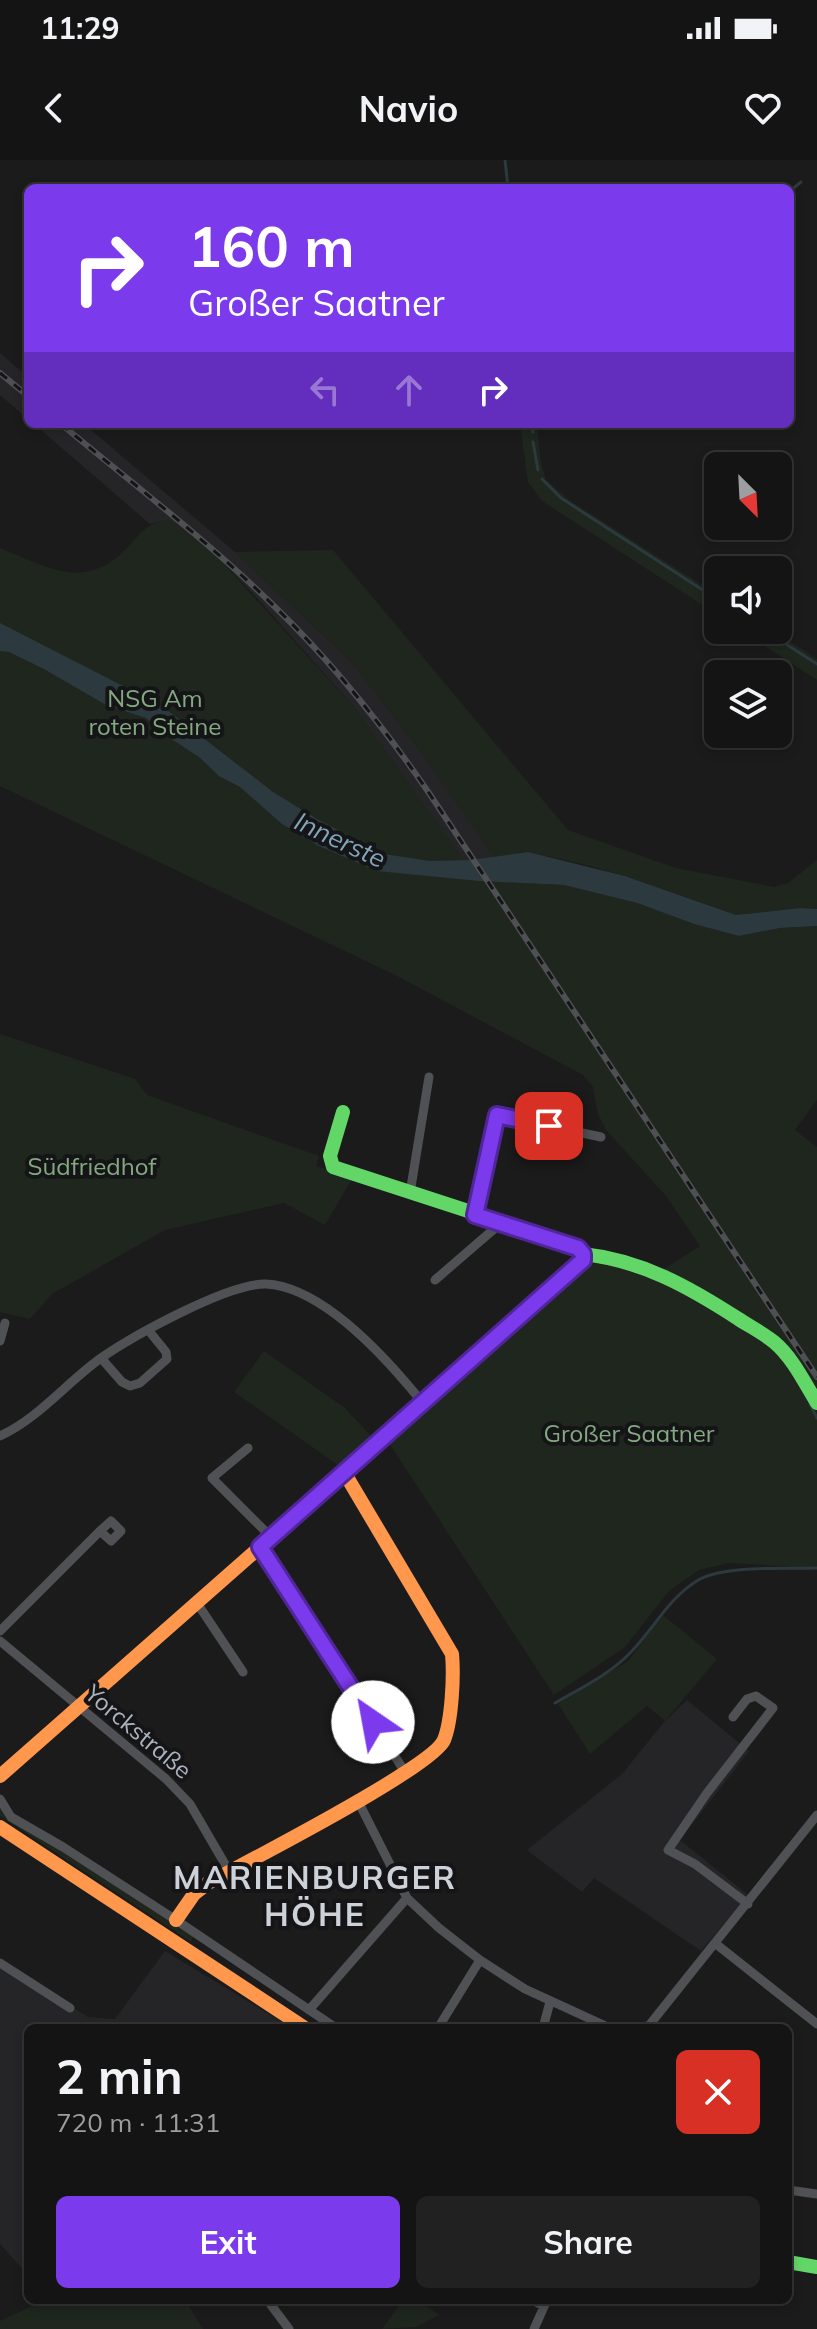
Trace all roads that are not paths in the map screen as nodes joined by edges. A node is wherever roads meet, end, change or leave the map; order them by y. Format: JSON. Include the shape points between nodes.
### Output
{"nodes":[{"id":1,"x":429,"y":1077,"type":"dead end"},
{"id":2,"x":343,"y":1112,"type":"dead end"},
{"id":3,"x":601,"y":1137,"type":"dead end"},
{"id":4,"x":410,"y":1193,"type":"junction"},
{"id":5,"x":475,"y":1215,"type":"junction"},
{"id":6,"x":501,"y":1223,"type":"junction"},
{"id":7,"x":583,"y":1254,"type":"junction"},
{"id":8,"x":435,"y":1280,"type":"dead end"},
{"id":9,"x":5,"y":1323,"type":"dead end"},
{"id":10,"x":149,"y":1331,"type":"junction"},
{"id":11,"x":0,"y":1341,"type":"edge"},
{"id":12,"x":101,"y":1358,"type":"junction"},
{"id":13,"x":422,"y":1402,"type":"junction"},
{"id":14,"x":817,"y":1403,"type":"edge"},
{"id":15,"x":0,"y":1436,"type":"edge"},
{"id":16,"x":248,"y":1448,"type":"dead end"},
{"id":17,"x":344,"y":1472,"type":"junction"},
{"id":18,"x":100,"y":1531,"type":"dead end"},
{"id":19,"x":265,"y":1542,"type":"junction"},
{"id":20,"x":197,"y":1603,"type":"junction"},
{"id":21,"x":0,"y":1631,"type":"edge"},
{"id":22,"x":0,"y":1641,"type":"edge"},
{"id":23,"x":243,"y":1672,"type":"dead end"},
{"id":24,"x":77,"y":1707,"type":"junction"},
{"id":25,"x":733,"y":1717,"type":"dead end"},
{"id":26,"x":405,"y":1772,"type":"junction"},
{"id":27,"x":0,"y":1776,"type":"edge"},
{"id":28,"x":0,"y":1799,"type":"edge"},
{"id":29,"x":358,"y":1801,"type":"junction"},
{"id":30,"x":817,"y":1815,"type":"edge"},
{"id":31,"x":0,"y":1827,"type":"edge"},
{"id":32,"x":229,"y":1871,"type":"junction"},
{"id":33,"x":407,"y":1898,"type":"junction"},
{"id":34,"x":748,"y":1904,"type":"junction"},
{"id":35,"x":176,"y":1920,"type":"junction"},
{"id":36,"x":716,"y":1944,"type":"junction"},
{"id":37,"x":480,"y":1960,"type":"junction"},
{"id":38,"x":0,"y":1963,"type":"edge"},
{"id":39,"x":247,"y":1967,"type":"junction"},
{"id":40,"x":250,"y":1991,"type":"junction"},
{"id":41,"x":550,"y":2002,"type":"junction"},
{"id":42,"x":70,"y":2008,"type":"dead end"},
{"id":43,"x":309,"y":2010,"type":"junction"},
{"id":44,"x":299,"y":2024,"type":"edge"},
{"id":45,"x":330,"y":2024,"type":"edge"},
{"id":46,"x":440,"y":2024,"type":"edge"},
{"id":47,"x":544,"y":2024,"type":"edge"},
{"id":48,"x":601,"y":2024,"type":"edge"},
{"id":49,"x":650,"y":2024,"type":"edge"},
{"id":50,"x":817,"y":2024,"type":"edge"},
{"id":51,"x":792,"y":2191,"type":"edge"},
{"id":52,"x":817,"y":2194,"type":"edge"},
{"id":53,"x":792,"y":2263,"type":"edge"},
{"id":54,"x":817,"y":2267,"type":"edge"},
{"id":55,"x":545,"y":2304,"type":"edge"},
{"id":56,"x":271,"y":2305,"type":"dead end"},
{"id":57,"x":289,"y":2329,"type":"edge"},
{"id":58,"x":534,"y":2329,"type":"edge"}],
"edges":[{"from":1,"to":4,"type":"street"},
{"from":2,"to":4,"type":"street","via":[[330,1156],[333,1167]]},
{"from":3,"to":5,"type":"street","via":[[497,1115]]},
{"from":4,"to":5,"type":"street"},
{"from":5,"to":6,"type":"street"},
{"from":6,"to":7,"type":"street"},
{"from":6,"to":8,"type":"street"},
{"from":7,"to":13,"type":"street","via":[[578,1267]]},
{"from":7,"to":14,"type":"street","via":[[637,1263],[774,1342]]},
{"from":9,"to":11,"type":"street"},
{"from":10,"to":12,"type":"street"},
{"from":10,"to":12,"type":"street","via":[[167,1359],[140,1383],[122,1382]]},
{"from":10,"to":13,"type":"street","via":[[230,1291],[283,1286],[333,1313],[364,1338]]},
{"from":12,"to":15,"type":"street"},
{"from":13,"to":17,"type":"street"},
{"from":16,"to":19,"type":"street","via":[[212,1478]]},
{"from":17,"to":19,"type":"street"},
{"from":17,"to":26,"type":"street","via":[[452,1654],[444,1740]]},
{"from":18,"to":21,"type":"street"},
{"from":19,"to":20,"type":"street"},
{"from":19,"to":26,"type":"street"},
{"from":20,"to":23,"type":"street"},
{"from":20,"to":24,"type":"street"},
{"from":22,"to":24,"type":"street","name":"Yorckstraße"},
{"from":24,"to":27,"type":"street"},
{"from":24,"to":32,"type":"street","name":"Yorckstraße","via":[[190,1804]]},
{"from":25,"to":34,"type":"street","via":[[756,1696],[773,1708],[668,1850]]},
{"from":26,"to":29,"type":"street"},
{"from":28,"to":35,"type":"street","via":[[11,1817]]},
{"from":29,"to":32,"type":"street"},
{"from":29,"to":33,"type":"street"},
{"from":30,"to":34,"type":"street"},
{"from":31,"to":40,"type":"street"},
{"from":32,"to":35,"type":"street","via":[[194,1894]]},
{"from":33,"to":37,"type":"street"},
{"from":33,"to":43,"type":"street"},
{"from":34,"to":36,"type":"street"},
{"from":35,"to":39,"type":"street"},
{"from":36,"to":49,"type":"street"},
{"from":36,"to":50,"type":"street"},
{"from":37,"to":41,"type":"street"},
{"from":37,"to":46,"type":"street"},
{"from":38,"to":42,"type":"street"},
{"from":39,"to":40,"type":"street"},
{"from":39,"to":43,"type":"street"},
{"from":40,"to":44,"type":"street"},
{"from":41,"to":47,"type":"street"},
{"from":41,"to":48,"type":"street"},
{"from":43,"to":45,"type":"street"},
{"from":51,"to":52,"type":"street"},
{"from":53,"to":54,"type":"street"},
{"from":55,"to":58,"type":"street"},
{"from":56,"to":57,"type":"street"}]}
